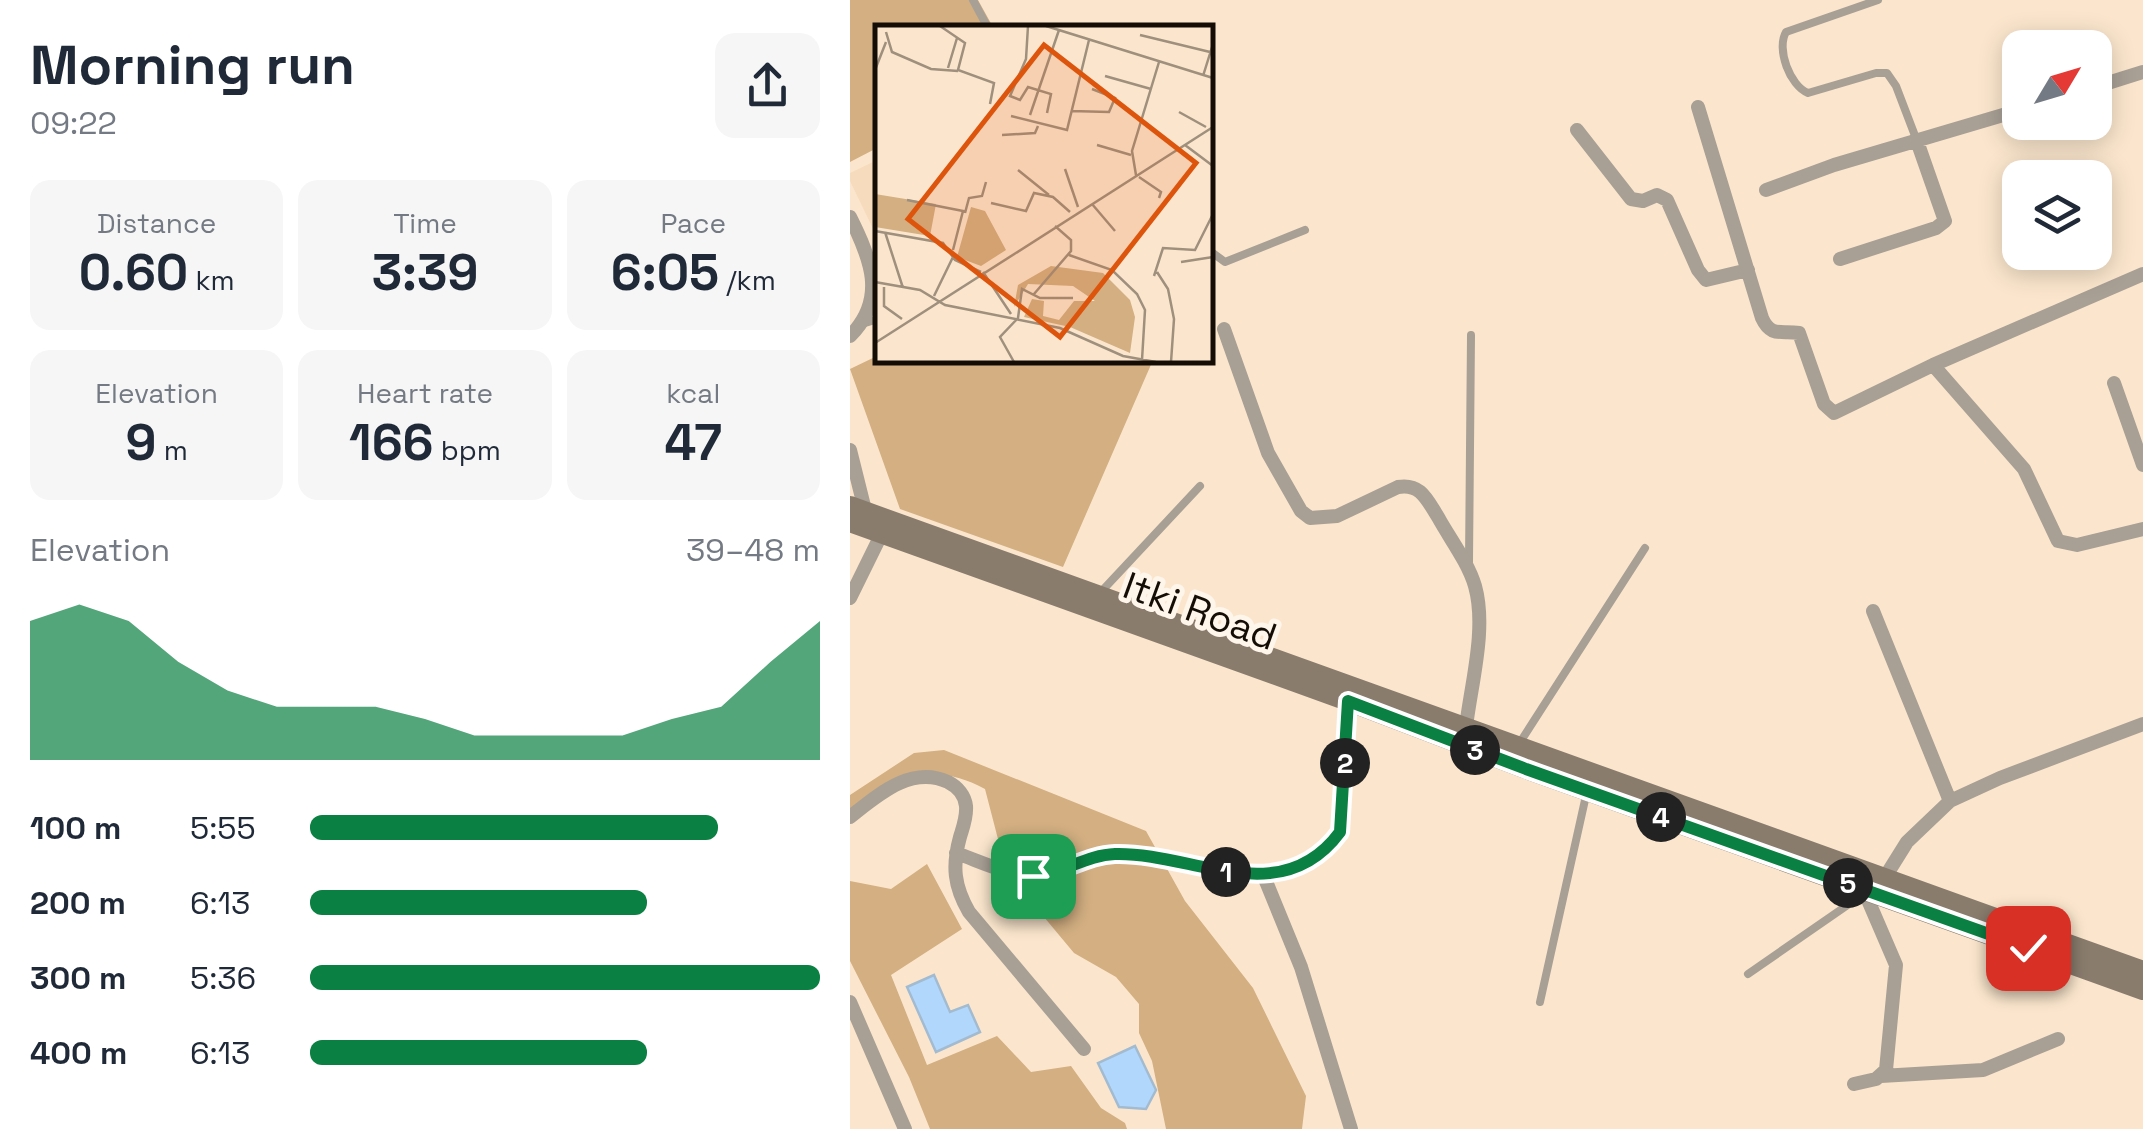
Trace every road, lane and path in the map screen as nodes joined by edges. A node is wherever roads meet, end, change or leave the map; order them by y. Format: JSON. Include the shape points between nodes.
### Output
{"nodes":[{"id":1,"x":974,"y":0,"type":"edge"},
{"id":2,"x":1878,"y":0,"type":"edge"},
{"id":3,"x":986,"y":25,"type":"edge"},
{"id":4,"x":2143,"y":72,"type":"edge"},
{"id":5,"x":2112,"y":82,"type":"edge"},
{"id":6,"x":1698,"y":107,"type":"dead end"},
{"id":7,"x":2002,"y":116,"type":"edge"},
{"id":8,"x":1578,"y":130,"type":"dead end"},
{"id":9,"x":1917,"y":142,"type":"junction"},
{"id":10,"x":1766,"y":190,"type":"dead end"},
{"id":11,"x":850,"y":217,"type":"edge"},
{"id":12,"x":1305,"y":230,"type":"dead end"},
{"id":13,"x":1212,"y":253,"type":"edge"},
{"id":14,"x":1840,"y":258,"type":"dead end"},
{"id":15,"x":1748,"y":270,"type":"junction"},
{"id":16,"x":2143,"y":274,"type":"edge"},
{"id":17,"x":875,"y":320,"type":"edge"},
{"id":18,"x":862,"y":324,"type":"junction"},
{"id":19,"x":1224,"y":329,"type":"dead end"},
{"id":20,"x":850,"y":336,"type":"edge"},
{"id":21,"x":1471,"y":336,"type":"dead end"},
{"id":22,"x":1933,"y":365,"type":"junction"},
{"id":23,"x":2114,"y":384,"type":"dead end"},
{"id":24,"x":850,"y":450,"type":"edge"},
{"id":25,"x":2143,"y":465,"type":"edge"},
{"id":26,"x":1200,"y":486,"type":"dead end"},
{"id":27,"x":863,"y":520,"type":"edge"},
{"id":28,"x":2143,"y":529,"type":"edge"},
{"id":29,"x":1645,"y":548,"type":"dead end"},
{"id":30,"x":1469,"y":572,"type":"junction"},
{"id":31,"x":1099,"y":594,"type":"junction"},
{"id":32,"x":850,"y":598,"type":"edge"},
{"id":33,"x":1873,"y":611,"type":"dead end"},
{"id":34,"x":1348,"y":701,"type":"junction"},
{"id":35,"x":2143,"y":724,"type":"edge"},
{"id":36,"x":1466,"y":727,"type":"junction"},
{"id":37,"x":1527,"y":755,"type":"junction"},
{"id":38,"x":1579,"y":781,"type":"junction"},
{"id":39,"x":1950,"y":802,"type":"junction"},
{"id":40,"x":850,"y":817,"type":"edge"},
{"id":41,"x":956,"y":853,"type":"junction"},
{"id":42,"x":1263,"y":874,"type":"junction"},
{"id":43,"x":1870,"y":888,"type":"junction"},
{"id":44,"x":2143,"y":971,"type":"edge"},
{"id":45,"x":1748,"y":974,"type":"dead end"},
{"id":46,"x":2143,"y":990,"type":"edge"},
{"id":47,"x":850,"y":1002,"type":"edge"},
{"id":48,"x":1540,"y":1002,"type":"dead end"},
{"id":49,"x":2058,"y":1039,"type":"dead end"},
{"id":50,"x":1084,"y":1049,"type":"dead end"},
{"id":51,"x":1881,"y":1076,"type":"junction"},
{"id":52,"x":1854,"y":1084,"type":"dead end"},
{"id":53,"x":905,"y":1129,"type":"edge"},
{"id":54,"x":1351,"y":1129,"type":"edge"}],
"edges":[{"from":1,"to":3,"type":"lane"},
{"from":2,"to":9,"type":"lane","via":[[1786,32],[1781,46],[1794,84],[1808,93],[1887,72]]},
{"from":4,"to":5,"type":"street"},
{"from":6,"to":15,"type":"street"},
{"from":7,"to":9,"type":"street"},
{"from":8,"to":15,"type":"street","via":[[1631,199],[1667,200],[1706,280]]},
{"from":9,"to":10,"type":"street"},
{"from":9,"to":14,"type":"street","via":[[1944,214],[1942,225]]},
{"from":11,"to":18,"type":"street","via":[[872,271],[871,308]]},
{"from":12,"to":13,"type":"lane","via":[[1224,262]]},
{"from":15,"to":22,"type":"street","via":[[1766,326],[1803,339],[1828,410],[1842,411]]},
{"from":16,"to":22,"type":"street"},
{"from":17,"to":18,"type":"lane"},
{"from":18,"to":20,"type":"street"},
{"from":19,"to":30,"type":"street","via":[[1268,452],[1301,511],[1310,518],[1336,516],[1398,487],[1417,488]]},
{"from":21,"to":30,"type":"lane"},
{"from":22,"to":28,"type":"street","via":[[2024,469],[2058,540],[2077,544]]},
{"from":23,"to":25,"type":"street"},
{"from":24,"to":27,"type":"street"},
{"from":26,"to":31,"type":"lane"},
{"from":27,"to":31,"type":"main road"},
{"from":27,"to":32,"type":"street"},
{"from":27,"to":34,"type":"main road","name":"Itki Road"},
{"from":29,"to":37,"type":"lane"},
{"from":30,"to":36,"type":"street","via":[[1479,611]]},
{"from":31,"to":36,"type":"main road"},
{"from":33,"to":39,"type":"street"},
{"from":34,"to":37,"type":"main road","name":"Itki Road"},
{"from":34,"to":42,"type":"street","via":[[1340,832],[1308,862]]},
{"from":35,"to":39,"type":"street"},
{"from":36,"to":37,"type":"main road"},
{"from":37,"to":38,"type":"main road"},
{"from":38,"to":43,"type":"main road"},
{"from":38,"to":48,"type":"lane"},
{"from":39,"to":43,"type":"street"},
{"from":40,"to":41,"type":"street","via":[[900,782],[938,778],[966,800]]},
{"from":41,"to":42,"type":"street","via":[[1033,876],[1112,854]]},
{"from":41,"to":50,"type":"street","via":[[954,876],[968,912]]},
{"from":42,"to":54,"type":"street","via":[[1301,967]]},
{"from":43,"to":44,"type":"main road"},
{"from":43,"to":45,"type":"lane"},
{"from":43,"to":46,"type":"main road"},
{"from":43,"to":51,"type":"street","via":[[1896,965]]},
{"from":47,"to":53,"type":"street"},
{"from":49,"to":51,"type":"street","via":[[1983,1070]]},
{"from":51,"to":52,"type":"street"}]}
